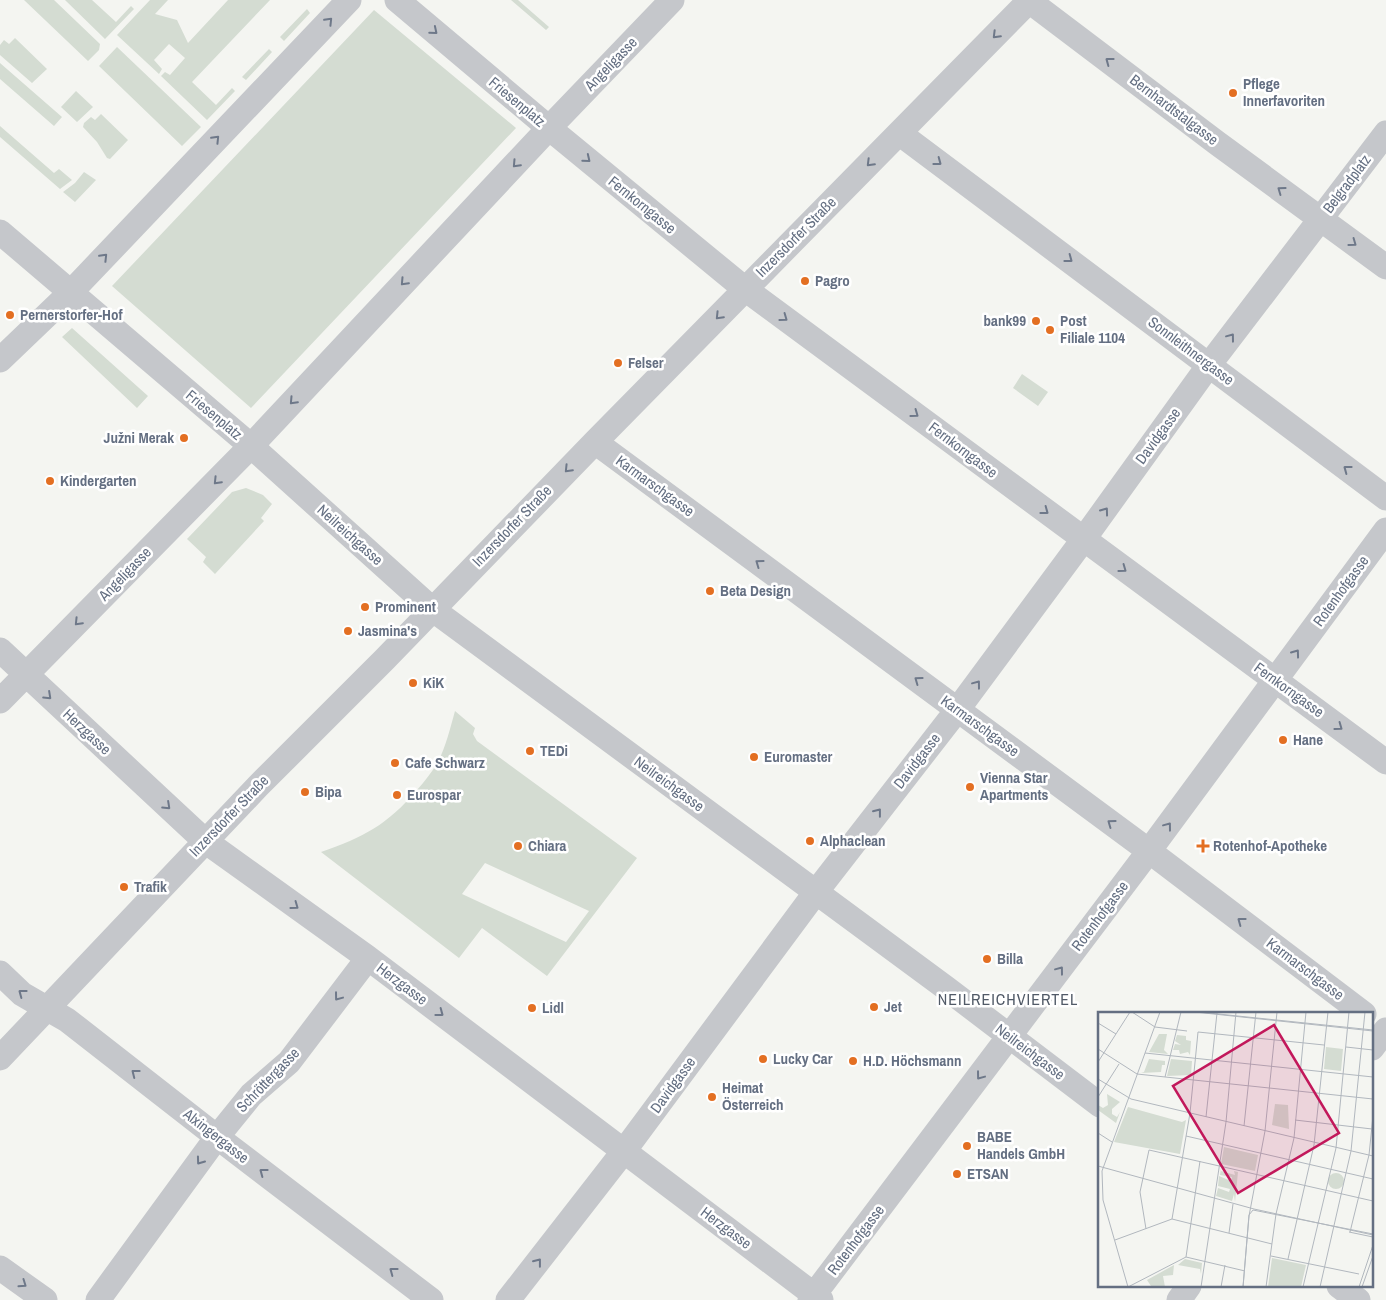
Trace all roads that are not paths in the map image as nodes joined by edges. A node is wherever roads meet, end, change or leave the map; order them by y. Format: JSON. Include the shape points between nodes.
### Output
{"nodes":[{"id":1,"x":349,"y":0,"type":"edge"},
{"id":2,"x":397,"y":0,"type":"edge"},
{"id":3,"x":672,"y":0,"type":"edge"},
{"id":4,"x":1029,"y":0,"type":"edge"},
{"id":5,"x":549,"y":128,"type":"junction"},
{"id":6,"x":899,"y":133,"type":"junction"},
{"id":7,"x":1386,"y":133,"type":"edge"},
{"id":8,"x":1321,"y":219,"type":"junction"},
{"id":9,"x":0,"y":232,"type":"edge"},
{"id":10,"x":1386,"y":267,"type":"edge"},
{"id":11,"x":745,"y":289,"type":"junction"},
{"id":12,"x":71,"y":292,"type":"junction"},
{"id":13,"x":0,"y":360,"type":"edge"},
{"id":14,"x":1209,"y":366,"type":"junction"},
{"id":15,"x":595,"y":442,"type":"junction"},
{"id":16,"x":251,"y":446,"type":"junction"},
{"id":17,"x":1386,"y":498,"type":"edge"},
{"id":18,"x":1386,"y":530,"type":"edge"},
{"id":19,"x":1083,"y":540,"type":"junction"},
{"id":20,"x":432,"y":609,"type":"junction"},
{"id":21,"x":0,"y":650,"type":"edge"},
{"id":22,"x":26,"y":675,"type":"junction"},
{"id":23,"x":1276,"y":680,"type":"junction"},
{"id":24,"x":0,"y":702,"type":"edge"},
{"id":25,"x":958,"y":709,"type":"junction"},
{"id":26,"x":1386,"y":762,"type":"edge"},
{"id":27,"x":205,"y":841,"type":"junction"},
{"id":28,"x":1149,"y":851,"type":"junction"},
{"id":29,"x":816,"y":892,"type":"junction"},
{"id":30,"x":368,"y":958,"type":"junction"},
{"id":31,"x":0,"y":972,"type":"edge"},
{"id":32,"x":48,"y":1009,"type":"junction"},
{"id":33,"x":1361,"y":1012,"type":"edge"},
{"id":34,"x":1374,"y":1021,"type":"edge"},
{"id":35,"x":1386,"y":1030,"type":"edge"},
{"id":36,"x":1009,"y":1037,"type":"junction"},
{"id":37,"x":1374,"y":1045,"type":"edge"},
{"id":38,"x":0,"y":1058,"type":"edge"},
{"id":39,"x":1098,"y":1104,"type":"edge"},
{"id":40,"x":217,"y":1137,"type":"junction"},
{"id":41,"x":624,"y":1151,"type":"junction"},
{"id":42,"x":0,"y":1268,"type":"edge"},
{"id":43,"x":1188,"y":1288,"type":"edge"},
{"id":44,"x":1343,"y":1288,"type":"edge"},
{"id":45,"x":815,"y":1298,"type":"edge"},
{"id":46,"x":45,"y":1300,"type":"edge"},
{"id":47,"x":98,"y":1300,"type":"edge"},
{"id":48,"x":432,"y":1300,"type":"edge"},
{"id":49,"x":508,"y":1300,"type":"edge"},
{"id":50,"x":1179,"y":1300,"type":"edge"},
{"id":51,"x":1358,"y":1300,"type":"edge"}],
"edges":[{"from":12,"to":1,"type":"street","one_way":true},
{"from":2,"to":5,"type":"street","name":"Friesenplatz","one_way":true},
{"from":3,"to":5,"type":"street","name":"Angeligasse"},
{"from":4,"to":6,"type":"street","name":"Inzersdorfer Straße","one_way":true},
{"from":8,"to":4,"type":"street","name":"Bernhardtstalgasse","one_way":true},
{"from":5,"to":11,"type":"street","name":"Fernkorngasse","one_way":true},
{"from":5,"to":16,"type":"street","name":"Friesenplatz","one_way":true},
{"from":6,"to":11,"type":"street","name":"Inzersdorfer Straße","one_way":true},
{"from":6,"to":14,"type":"street","name":"Sonnleithnergasse","one_way":true},
{"from":7,"to":8,"type":"street","name":"Belgradplatz"},
{"from":8,"to":10,"type":"street","name":"Belgradplatz","one_way":true},
{"from":14,"to":8,"type":"street","name":"Davidgasse","one_way":true},
{"from":9,"to":12,"type":"street"},
{"from":11,"to":15,"type":"street","name":"Inzersdorfer Straße","one_way":true},
{"from":11,"to":19,"type":"street","name":"Fernkorngasse","one_way":true},
{"from":12,"to":13,"type":"street"},
{"from":12,"to":16,"type":"street","name":"Friesenplatz"},
{"from":17,"to":14,"type":"street","name":"Sonnleithnergasse","one_way":true},
{"from":19,"to":14,"type":"street","name":"Davidgasse","one_way":true},
{"from":15,"to":20,"type":"street","name":"Inzersdorfer Straße","one_way":true},
{"from":25,"to":15,"type":"street","name":"Karmarschgasse","one_way":true},
{"from":16,"to":20,"type":"street","name":"Neilreichgasse"},
{"from":16,"to":22,"type":"street","name":"Angeligasse","one_way":true},
{"from":23,"to":18,"type":"street","name":"Rotenhofgasse","one_way":true},
{"from":19,"to":23,"type":"street","name":"Fernkorngasse","one_way":true},
{"from":25,"to":19,"type":"street","name":"Davidgasse","one_way":true},
{"from":20,"to":27,"type":"street","name":"Inzersdorfer Straße"},
{"from":20,"to":29,"type":"street","name":"Neilreichgasse"},
{"from":21,"to":22,"type":"street","name":"Herzgasse"},
{"from":22,"to":24,"type":"street","name":"Angeligasse"},
{"from":22,"to":27,"type":"street","name":"Herzgasse","one_way":true},
{"from":23,"to":26,"type":"street","name":"Fernkorngasse","one_way":true},
{"from":28,"to":23,"type":"street","name":"Rotenhofgasse","one_way":true},
{"from":28,"to":25,"type":"street","name":"Karmarschgasse","one_way":true},
{"from":29,"to":25,"type":"street","name":"Davidgasse","one_way":true},
{"from":27,"to":30,"type":"street","name":"Herzgasse","one_way":true},
{"from":27,"to":32,"type":"street","name":"Inzersdorfer Straße"},
{"from":33,"to":28,"type":"street","name":"Karmarschgasse","one_way":true},
{"from":36,"to":28,"type":"street","name":"Rotenhofgasse","one_way":true},
{"from":29,"to":36,"type":"street","name":"Neilreichgasse"},
{"from":29,"to":41,"type":"street","name":"Davidgasse"},
{"from":30,"to":40,"type":"street","name":"Schröttergasse","one_way":true,"via":[[289,1062],[251,1095]]},
{"from":30,"to":41,"type":"street","name":"Herzgasse","one_way":true},
{"from":32,"to":31,"type":"street","name":"Alxingergasse","one_way":true,"via":[[22,994]]},
{"from":32,"to":38,"type":"street","name":"Inzersdorfer Straße"},
{"from":40,"to":32,"type":"street","name":"Alxingergasse","one_way":true,"via":[[67,1020]]},
{"from":34,"to":35,"type":"street"},
{"from":35,"to":37,"type":"street"},
{"from":36,"to":39,"type":"street","name":"Neilreichgasse"},
{"from":36,"to":45,"type":"street","name":"Rotenhofgasse","one_way":true},
{"from":40,"to":47,"type":"street","name":"Schröttergasse","one_way":true},
{"from":48,"to":40,"type":"street","name":"Alxingergasse","one_way":true},
{"from":41,"to":45,"type":"street","name":"Herzgasse"},
{"from":49,"to":41,"type":"street","name":"Davidgasse","one_way":true},
{"from":42,"to":46,"type":"street","one_way":true},
{"from":43,"to":50,"type":"street"},
{"from":44,"to":51,"type":"street"}]}
